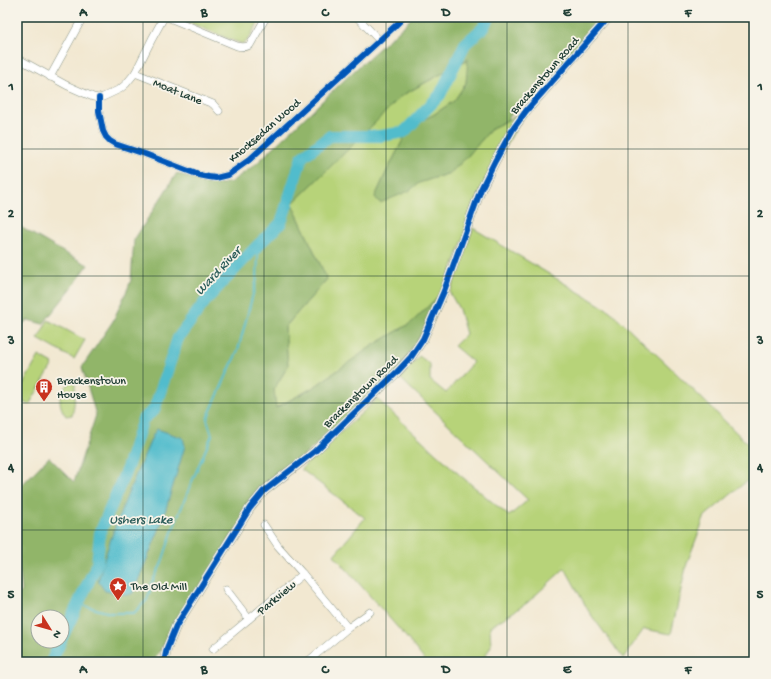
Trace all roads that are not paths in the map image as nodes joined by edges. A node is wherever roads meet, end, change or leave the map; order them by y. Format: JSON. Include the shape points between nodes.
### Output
{"nodes":[{"id":1,"x":84,"y":17,"type":"edge"},
{"id":2,"x":165,"y":17,"type":"edge"},
{"id":3,"x":266,"y":17,"type":"edge"},
{"id":4,"x":357,"y":17,"type":"edge"},
{"id":5,"x":404,"y":17,"type":"edge"},
{"id":6,"x":609,"y":17,"type":"edge"},
{"id":7,"x":379,"y":40,"type":"junction"},
{"id":8,"x":17,"y":58,"type":"edge"},
{"id":9,"x":135,"y":73,"type":"junction"},
{"id":10,"x":50,"y":77,"type":"junction"},
{"id":11,"x":99,"y":98,"type":"junction"},
{"id":12,"x":219,"y":111,"type":"dead end"},
{"id":13,"x":264,"y":525,"type":"dead end"},
{"id":14,"x":303,"y":574,"type":"junction"},
{"id":15,"x":226,"y":589,"type":"dead end"},
{"id":16,"x":370,"y":612,"type":"dead end"},
{"id":17,"x":249,"y":619,"type":"junction"},
{"id":18,"x":348,"y":628,"type":"junction"},
{"id":19,"x":213,"y":649,"type":"dead end"},
{"id":20,"x":164,"y":662,"type":"edge"},
{"id":21,"x":307,"y":662,"type":"edge"}],
"edges":[{"from":1,"to":10,"type":"street"},
{"from":2,"to":3,"type":"street","via":[[244,48],[250,45]]},
{"from":2,"to":9,"type":"street"},
{"from":4,"to":7,"type":"street"},
{"from":5,"to":7,"type":"street","name":"Knocksedan Wood"},
{"from":6,"to":20,"type":"street","name":"Brackenstown Road","via":[[513,129],[481,189],[444,291],[423,339],[411,357],[315,451],[264,491],[250,508],[176,626]]},
{"from":7,"to":11,"type":"street","name":"Knocksedan Wood","via":[[249,160],[222,177],[198,175],[110,141],[100,121]]},
{"from":8,"to":10,"type":"street"},
{"from":9,"to":11,"type":"street","via":[[120,89]]},
{"from":9,"to":12,"type":"street","name":"Moat Lane","via":[[212,104]]},
{"from":10,"to":11,"type":"street","via":[[86,95]]},
{"from":13,"to":14,"type":"street","name":"Parkview","via":[[278,546]]},
{"from":14,"to":17,"type":"street","name":"Parkview"},
{"from":14,"to":18,"type":"street","name":"Parkview"},
{"from":15,"to":17,"type":"street","name":"Parkview"},
{"from":16,"to":18,"type":"street"},
{"from":17,"to":19,"type":"street","name":"Parkview"},
{"from":18,"to":21,"type":"street"}]}
